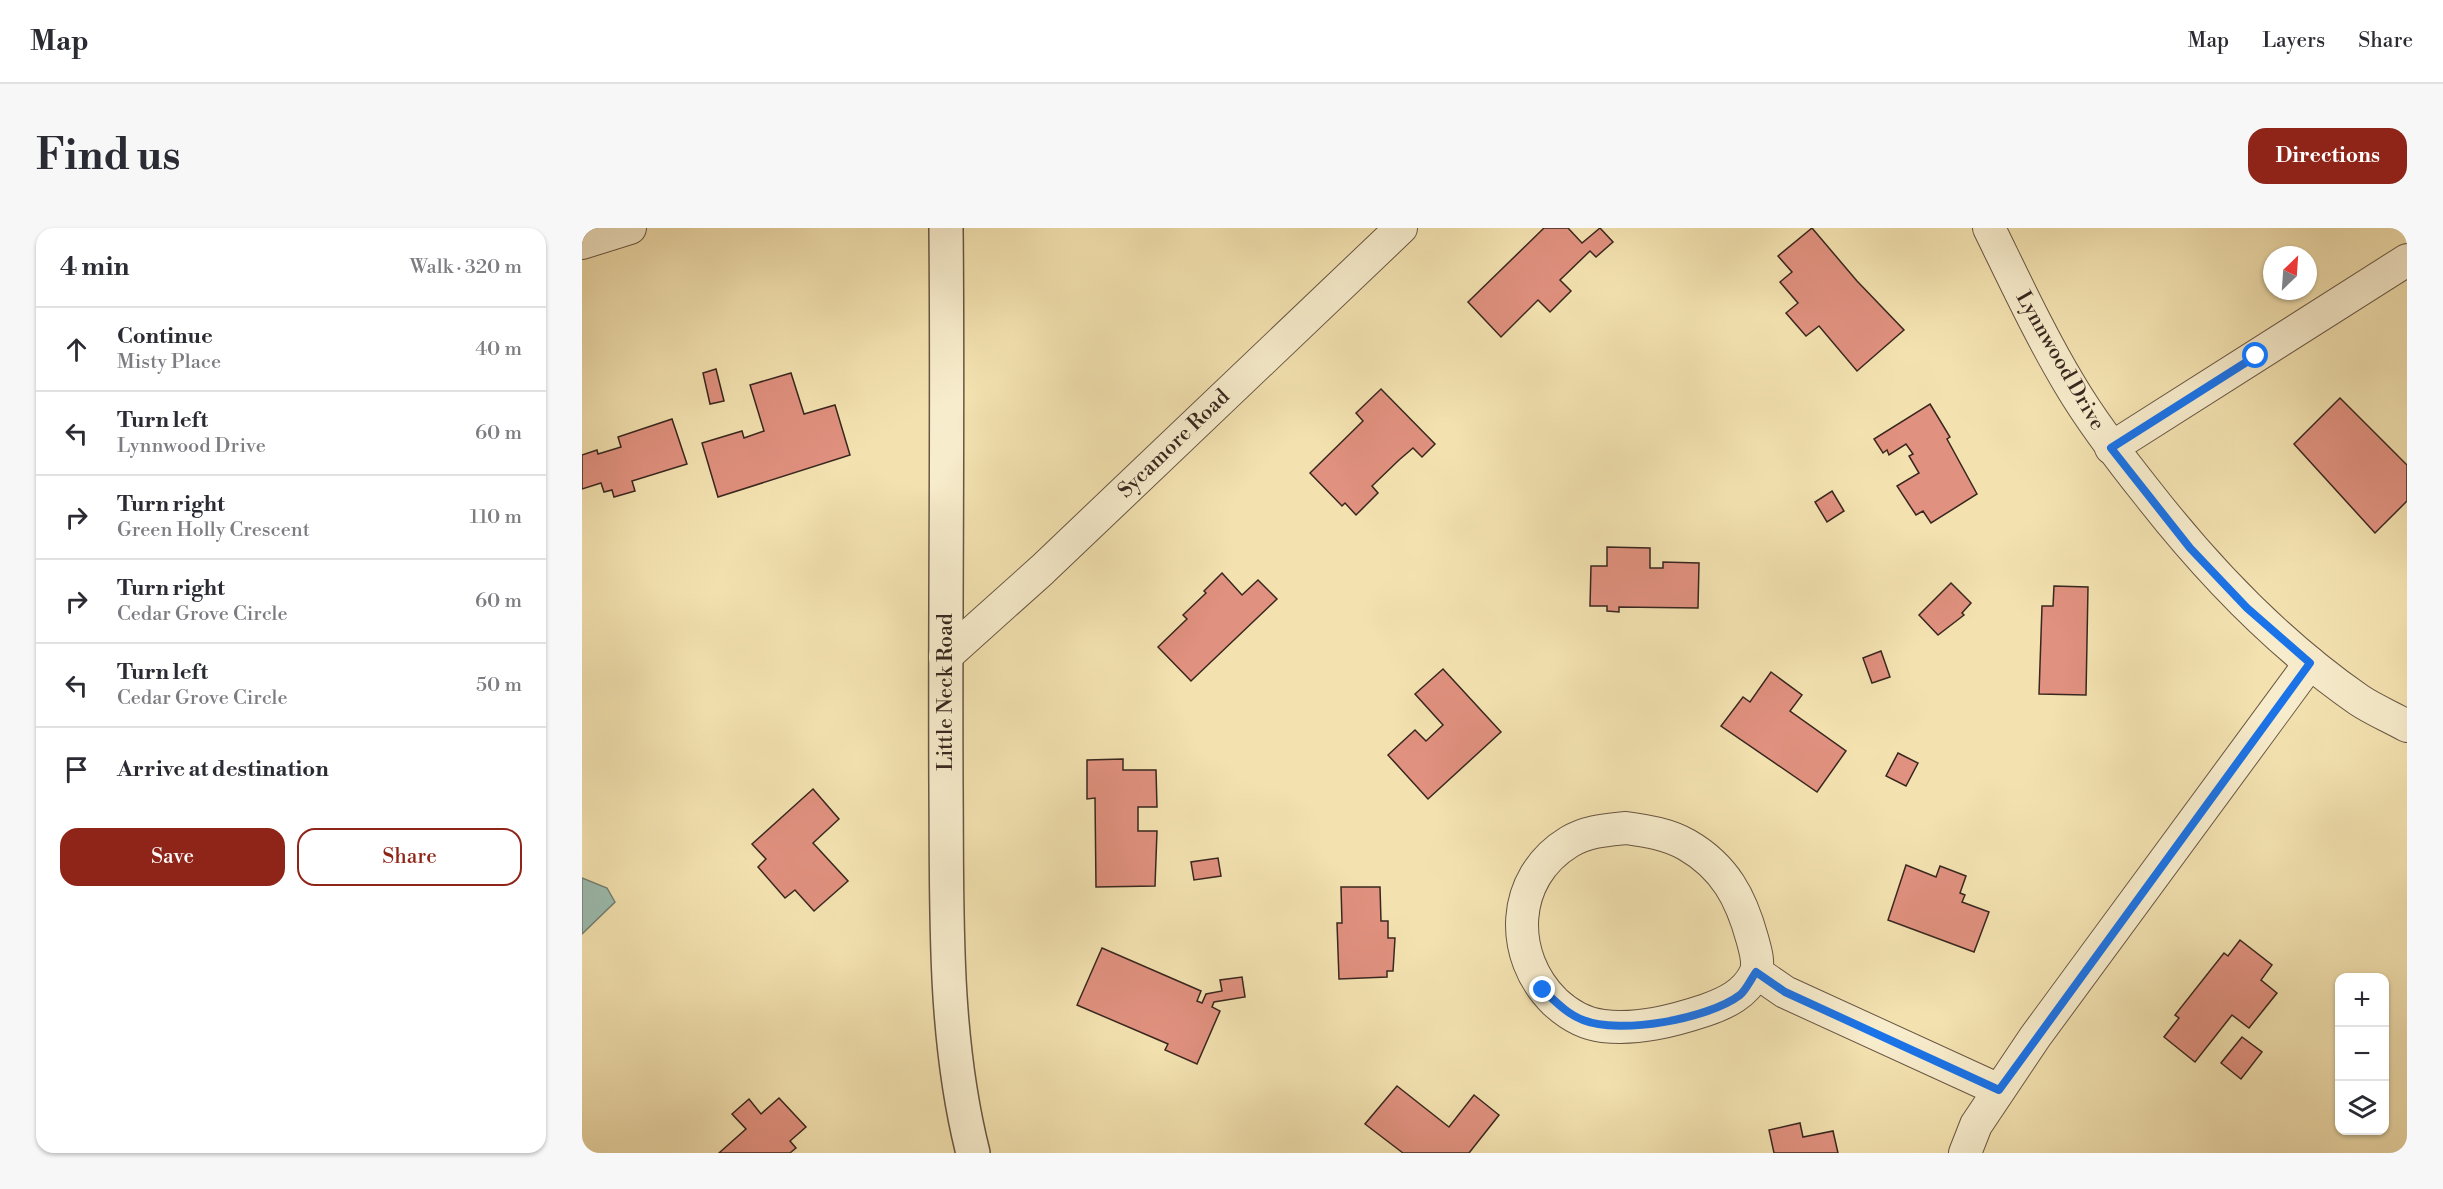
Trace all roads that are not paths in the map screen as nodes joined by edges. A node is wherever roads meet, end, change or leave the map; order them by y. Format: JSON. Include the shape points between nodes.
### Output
{"nodes":[{"id":1,"x":630,"y":228,"type":"edge"},
{"id":2,"x":946,"y":228,"type":"edge"},
{"id":3,"x":1401,"y":228,"type":"edge"},
{"id":4,"x":1989,"y":228,"type":"edge"},
{"id":5,"x":582,"y":243,"type":"edge"},
{"id":6,"x":2407,"y":260,"type":"edge"},
{"id":7,"x":2111,"y":448,"type":"junction"},
{"id":8,"x":945,"y":657,"type":"junction"},
{"id":9,"x":2310,"y":663,"type":"junction"},
{"id":10,"x":2407,"y":726,"type":"edge"},
{"id":11,"x":1756,"y":972,"type":"junction"},
{"id":12,"x":1999,"y":1090,"type":"junction"},
{"id":13,"x":973,"y":1153,"type":"edge"},
{"id":14,"x":1965,"y":1153,"type":"edge"}],
"edges":[{"from":1,"to":5,"type":"street"},
{"from":2,"to":8,"type":"street","name":"Little Neck Road"},
{"from":3,"to":8,"type":"street","name":"Sycamore Road","via":[[1042,570]]},
{"from":4,"to":7,"type":"street","name":"Lynnwood Drive","via":[[2070,385]]},
{"from":6,"to":7,"type":"street"},
{"from":7,"to":9,"type":"street","name":"Lynnwood Drive","via":[[2190,548],[2247,608]]},
{"from":8,"to":13,"type":"street","name":"Little Neck Road","via":[[947,903],[954,1044],[963,1114]]},
{"from":9,"to":10,"type":"street","name":"Lynnwood Drive","via":[[2361,701]]},
{"from":9,"to":12,"type":"street"},
{"from":11,"to":11,"type":"street","via":[[1757,954],[1744,908],[1728,881],[1712,862],[1686,844],[1657,832],[1626,828],[1595,831],[1569,842],[1543,866],[1523,907],[1522,940],[1529,966],[1543,990],[1563,1009],[1602,1026],[1678,1020],[1718,1006],[1740,994]]},
{"from":11,"to":12,"type":"street","via":[[1785,992]]},
{"from":12,"to":14,"type":"street","via":[[1976,1125]]}]}
